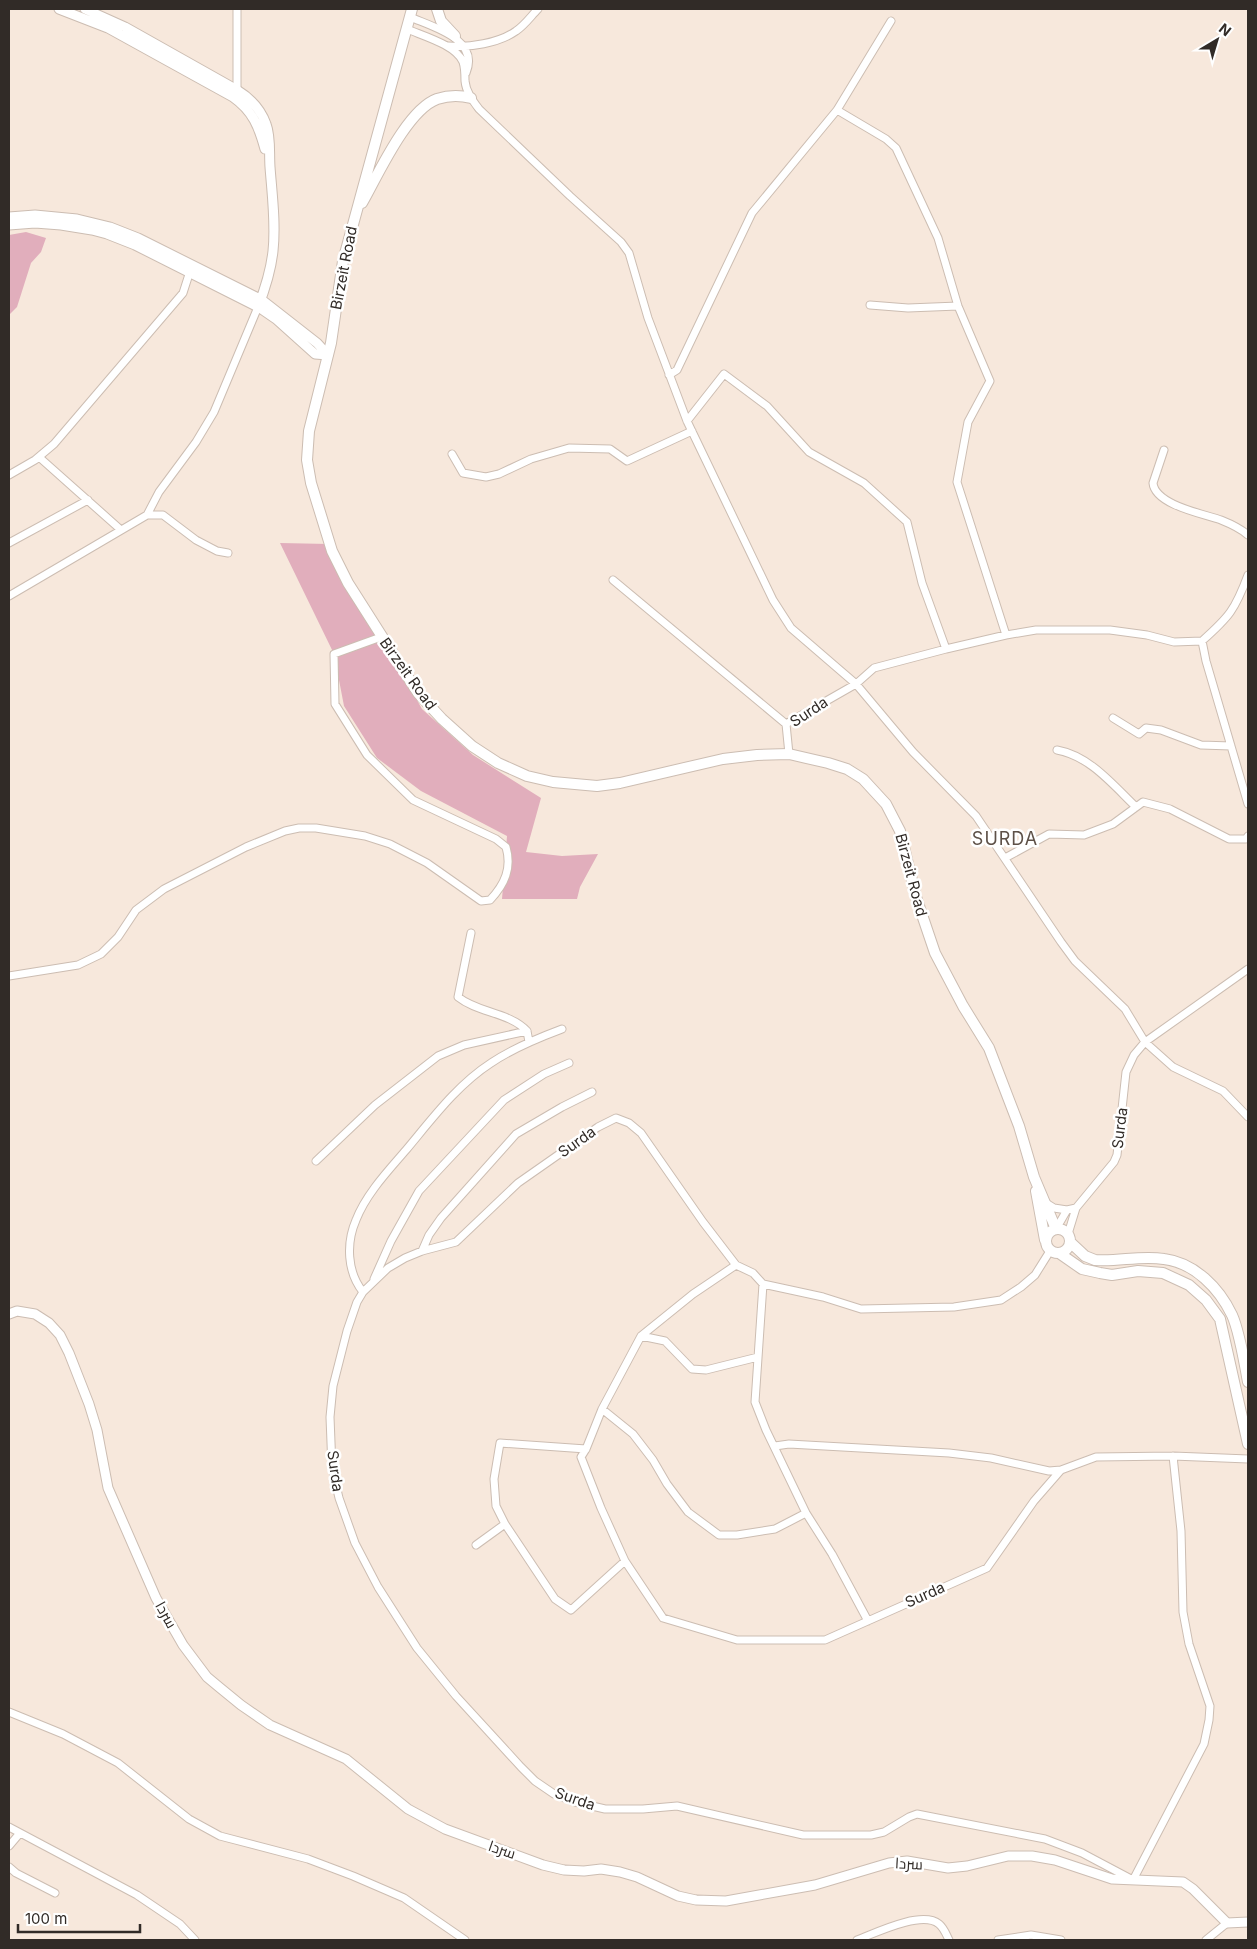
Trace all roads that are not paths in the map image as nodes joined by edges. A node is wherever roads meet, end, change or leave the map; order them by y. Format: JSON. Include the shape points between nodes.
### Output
{"nodes":[{"id":1,"x":59,"y":9,"type":"edge"},
{"id":2,"x":237,"y":9,"type":"edge"},
{"id":3,"x":436,"y":9,"type":"edge"},
{"id":4,"x":538,"y":9,"type":"edge"},
{"id":5,"x":91,"y":12,"type":"edge"},
{"id":6,"x":411,"y":13,"type":"edge"},
{"id":7,"x":891,"y":21,"type":"dead end"},
{"id":8,"x":407,"y":29,"type":"junction"},
{"id":9,"x":454,"y":36,"type":"junction"},
{"id":10,"x":448,"y":46,"type":"junction"},
{"id":11,"x":464,"y":46,"type":"junction"},
{"id":12,"x":465,"y":76,"type":"junction"},
{"id":13,"x":237,"y":90,"type":"junction"},
{"id":14,"x":471,"y":98,"type":"junction"},
{"id":15,"x":837,"y":110,"type":"junction"},
{"id":16,"x":270,"y":165,"type":"junction"},
{"id":17,"x":355,"y":215,"type":"junction"},
{"id":18,"x":9,"y":217,"type":"edge"},
{"id":19,"x":9,"y":224,"type":"edge"},
{"id":20,"x":190,"y":269,"type":"junction"},
{"id":21,"x":260,"y":303,"type":"junction"},
{"id":22,"x":870,"y":305,"type":"dead end"},
{"id":23,"x":958,"y":306,"type":"junction"},
{"id":24,"x":328,"y":355,"type":"junction"},
{"id":25,"x":669,"y":375,"type":"junction"},
{"id":26,"x":687,"y":422,"type":"junction"},
{"id":27,"x":692,"y":431,"type":"junction"},
{"id":28,"x":1164,"y":450,"type":"dead end"},
{"id":29,"x":452,"y":454,"type":"dead end"},
{"id":30,"x":39,"y":457,"type":"junction"},
{"id":31,"x":9,"y":475,"type":"edge"},
{"id":32,"x":88,"y":500,"type":"junction"},
{"id":33,"x":147,"y":515,"type":"junction"},
{"id":34,"x":121,"y":530,"type":"junction"},
{"id":35,"x":1248,"y":535,"type":"edge"},
{"id":36,"x":9,"y":543,"type":"edge"},
{"id":37,"x":228,"y":553,"type":"dead end"},
{"id":38,"x":1248,"y":575,"type":"edge"},
{"id":39,"x":613,"y":580,"type":"dead end"},
{"id":40,"x":9,"y":596,"type":"edge"},
{"id":41,"x":1006,"y":635,"type":"junction"},
{"id":42,"x":381,"y":637,"type":"junction"},
{"id":43,"x":1202,"y":641,"type":"junction"},
{"id":44,"x":946,"y":648,"type":"junction"},
{"id":45,"x":856,"y":684,"type":"junction"},
{"id":46,"x":1114,"y":718,"type":"dead end"},
{"id":47,"x":786,"y":724,"type":"junction"},
{"id":48,"x":1231,"y":746,"type":"junction"},
{"id":49,"x":1057,"y":750,"type":"dead end"},
{"id":50,"x":789,"y":754,"type":"junction"},
{"id":51,"x":1248,"y":804,"type":"edge"},
{"id":52,"x":1136,"y":807,"type":"junction"},
{"id":53,"x":1248,"y":836,"type":"edge"},
{"id":54,"x":1004,"y":858,"type":"junction"},
{"id":55,"x":471,"y":933,"type":"dead end"},
{"id":56,"x":1248,"y":969,"type":"edge"},
{"id":57,"x":9,"y":976,"type":"edge"},
{"id":58,"x":562,"y":1029,"type":"dead end"},
{"id":59,"x":527,"y":1031,"type":"junction"},
{"id":60,"x":529,"y":1042,"type":"junction"},
{"id":61,"x":1145,"y":1042,"type":"junction"},
{"id":62,"x":569,"y":1063,"type":"dead end"},
{"id":63,"x":592,"y":1092,"type":"dead end"},
{"id":64,"x":1248,"y":1117,"type":"edge"},
{"id":65,"x":316,"y":1161,"type":"dead end"},
{"id":66,"x":1034,"y":1177,"type":"junction"},
{"id":67,"x":1046,"y":1203,"type":"junction"},
{"id":68,"x":1076,"y":1208,"type":"junction"},
{"id":69,"x":1067,"y":1210,"type":"junction"},
{"id":70,"x":1056,"y":1229,"type":"junction"},
{"id":71,"x":1069,"y":1238,"type":"junction"},
{"id":72,"x":1051,"y":1248,"type":"junction"},
{"id":73,"x":422,"y":1251,"type":"junction"},
{"id":74,"x":736,"y":1265,"type":"junction"},
{"id":75,"x":373,"y":1281,"type":"junction"},
{"id":76,"x":763,"y":1284,"type":"junction"},
{"id":77,"x":363,"y":1292,"type":"junction"},
{"id":78,"x":9,"y":1314,"type":"edge"},
{"id":79,"x":641,"y":1336,"type":"junction"},
{"id":80,"x":758,"y":1357,"type":"junction"},
{"id":81,"x":1248,"y":1382,"type":"edge"},
{"id":82,"x":602,"y":1409,"type":"junction"},
{"id":83,"x":1248,"y":1444,"type":"edge"},
{"id":84,"x":775,"y":1446,"type":"junction"},
{"id":85,"x":586,"y":1449,"type":"junction"},
{"id":86,"x":1174,"y":1456,"type":"junction"},
{"id":87,"x":1248,"y":1460,"type":"edge"},
{"id":88,"x":1061,"y":1470,"type":"junction"},
{"id":89,"x":806,"y":1513,"type":"junction"},
{"id":90,"x":506,"y":1524,"type":"junction"},
{"id":91,"x":476,"y":1545,"type":"dead end"},
{"id":92,"x":625,"y":1561,"type":"junction"},
{"id":93,"x":868,"y":1621,"type":"junction"},
{"id":94,"x":9,"y":1712,"type":"edge"},
{"id":95,"x":9,"y":1827,"type":"edge"},
{"id":96,"x":20,"y":1833,"type":"junction"},
{"id":97,"x":9,"y":1846,"type":"edge"},
{"id":98,"x":9,"y":1868,"type":"edge"},
{"id":99,"x":1132,"y":1880,"type":"junction"},
{"id":100,"x":55,"y":1892,"type":"dead end"},
{"id":101,"x":1248,"y":1922,"type":"edge"},
{"id":102,"x":1227,"y":1923,"type":"junction"},
{"id":103,"x":1031,"y":1938,"type":"edge"},
{"id":104,"x":195,"y":1940,"type":"edge"},
{"id":105,"x":465,"y":1940,"type":"edge"},
{"id":106,"x":857,"y":1940,"type":"edge"},
{"id":107,"x":949,"y":1940,"type":"edge"},
{"id":108,"x":998,"y":1940,"type":"edge"},
{"id":109,"x":1061,"y":1940,"type":"edge"},
{"id":110,"x":1206,"y":1940,"type":"edge"}],
"edges":[{"from":1,"to":5,"type":"street"},
{"from":2,"to":13,"type":"street"},
{"from":3,"to":9,"type":"main road"},
{"from":4,"to":11,"type":"street","via":[[508,36]]},
{"from":5,"to":13,"type":"street","via":[[125,27]]},
{"from":5,"to":16,"type":"street","via":[[243,104],[259,127]]},
{"from":6,"to":8,"type":"main road","name":"Birzeit Road"},
{"from":6,"to":9,"type":"street"},
{"from":7,"to":15,"type":"street"},
{"from":8,"to":10,"type":"street"},
{"from":8,"to":17,"type":"main road","name":"Birzeit Road"},
{"from":9,"to":11,"type":"street"},
{"from":10,"to":11,"type":"street"},
{"from":10,"to":12,"type":"street","via":[[463,62]]},
{"from":11,"to":12,"type":"street","via":[[469,55]]},
{"from":12,"to":14,"type":"street"},
{"from":13,"to":16,"type":"street","via":[[254,105],[266,125]]},
{"from":14,"to":17,"type":"main road","via":[[436,99],[415,116]]},
{"from":14,"to":25,"type":"street","via":[[629,253]]},
{"from":15,"to":23,"type":"street","via":[[896,148],[938,238]]},
{"from":15,"to":25,"type":"street","via":[[752,213],[677,370]]},
{"from":16,"to":21,"type":"street","via":[[273,252]]},
{"from":17,"to":24,"type":"main road","name":"Birzeit Road","via":[[343,261]]},
{"from":18,"to":20,"type":"street","via":[[48,216],[94,222],[138,238]]},
{"from":19,"to":20,"type":"street","via":[[61,224],[92,230]]},
{"from":20,"to":21,"type":"street"},
{"from":20,"to":30,"type":"street","via":[[182,293],[54,444]]},
{"from":21,"to":24,"type":"street","via":[[317,343]]},
{"from":21,"to":33,"type":"street","via":[[214,412]]},
{"from":22,"to":23,"type":"street","via":[[908,308]]},
{"from":23,"to":41,"type":"street","via":[[990,381],[968,422],[957,482]]},
{"from":24,"to":42,"type":"main road","name":"Birzeit Road","via":[[309,431],[307,460],[311,483],[332,551]]},
{"from":25,"to":26,"type":"street"},
{"from":26,"to":27,"type":"street"},
{"from":26,"to":44,"type":"street","via":[[724,374],[768,406],[809,452],[864,483],[907,522],[922,583]]},
{"from":27,"to":29,"type":"street","via":[[627,461],[610,449],[569,448],[486,477],[462,473]]},
{"from":27,"to":45,"type":"street","via":[[773,600],[791,628]]},
{"from":28,"to":35,"type":"street","via":[[1153,483],[1159,496]]},
{"from":30,"to":31,"type":"street"},
{"from":30,"to":32,"type":"street"},
{"from":32,"to":34,"type":"street"},
{"from":32,"to":36,"type":"street"},
{"from":33,"to":34,"type":"street"},
{"from":33,"to":37,"type":"street","via":[[162,515],[196,540]]},
{"from":34,"to":40,"type":"street"},
{"from":38,"to":43,"type":"street","via":[[1237,604]]},
{"from":39,"to":47,"type":"street"},
{"from":41,"to":43,"type":"street","name":"Surda","via":[[1036,630],[1110,630],[1174,642]]},
{"from":41,"to":44,"type":"street","name":"Surda"},
{"from":42,"to":50,"type":"main road","name":"Birzeit Road","via":[[418,693],[442,720],[472,746],[526,776],[597,786],[723,759]]},
{"from":42,"to":57,"type":"street","via":[[334,654],[335,704],[367,755],[413,800],[496,839],[506,847],[510,860],[506,876],[490,900],[481,901],[427,863],[390,844],[365,836],[300,828],[246,847],[164,889],[136,910],[118,937],[101,954],[78,965]]},
{"from":43,"to":48,"type":"street"},
{"from":44,"to":45,"type":"street","name":"Surda","via":[[874,668]]},
{"from":45,"to":47,"type":"street","name":"Surda"},
{"from":45,"to":54,"type":"street","via":[[913,752],[976,816]]},
{"from":46,"to":48,"type":"street","via":[[1139,734],[1146,728],[1161,730],[1201,745]]},
{"from":47,"to":50,"type":"street","name":"Surda"},
{"from":48,"to":51,"type":"street"},
{"from":49,"to":52,"type":"street","via":[[1090,764]]},
{"from":50,"to":66,"type":"main road","name":"Birzeit Road","via":[[847,769],[863,779],[886,804],[900,831],[916,898],[936,953],[989,1048],[1019,1126]]},
{"from":52,"to":53,"type":"street","via":[[1143,802],[1170,809],[1229,839],[1246,839]]},
{"from":52,"to":54,"type":"street","via":[[1113,824],[1084,835],[1049,834]]},
{"from":54,"to":61,"type":"street","via":[[1075,961],[1124,1009]]},
{"from":55,"to":59,"type":"street","via":[[458,997],[466,1004],[518,1023]]},
{"from":56,"to":61,"type":"street","name":"Surda"},
{"from":58,"to":60,"type":"street"},
{"from":59,"to":60,"type":"street"},
{"from":59,"to":65,"type":"street","via":[[464,1045],[438,1056],[375,1105]]},
{"from":60,"to":77,"type":"street","via":[[491,1062],[471,1077],[376,1186],[356,1220],[350,1240],[349,1257],[355,1282]]},
{"from":61,"to":64,"type":"street","via":[[1174,1067],[1224,1091]]},
{"from":61,"to":68,"type":"street","name":"Surda","via":[[1126,1072],[1117,1155]]},
{"from":62,"to":75,"type":"street","via":[[544,1074],[504,1100],[419,1191]]},
{"from":63,"to":73,"type":"street","via":[[516,1134],[441,1218]]},
{"from":66,"to":67,"type":"main road"},
{"from":66,"to":72,"type":"main road"},
{"from":67,"to":69,"type":"street"},
{"from":67,"to":70,"type":"main road"},
{"from":68,"to":69,"type":"street"},
{"from":68,"to":71,"type":"street","name":"Surda","via":[[1071,1218]]},
{"from":69,"to":70,"type":"street"},
{"from":70,"to":71,"type":"main road","via":[[1062,1230]]},
{"from":70,"to":72,"type":"main road","via":[[1049,1232]]},
{"from":71,"to":72,"type":"main road","via":[[1068,1247]]},
{"from":71,"to":81,"type":"main road","via":[[1085,1256],[1095,1260],[1164,1258],[1202,1276],[1219,1294],[1233,1317]]},
{"from":72,"to":76,"type":"street","name":"Surda","via":[[1035,1275],[1001,1300],[954,1307],[862,1310],[823,1297]]},
{"from":72,"to":83,"type":"main road","via":[[1082,1269],[1100,1274],[1163,1273],[1189,1286],[1206,1300],[1220,1319]]},
{"from":73,"to":74,"type":"street","name":"Surda","via":[[456,1242],[518,1183],[616,1118],[629,1122],[641,1133]]},
{"from":73,"to":75,"type":"street","name":"Surda","via":[[388,1268]]},
{"from":74,"to":76,"type":"street","name":"Surda","via":[[753,1273]]},
{"from":74,"to":79,"type":"street","name":"Surda","via":[[693,1294]]},
{"from":75,"to":77,"type":"street","name":"Surda"},
{"from":76,"to":80,"type":"street"},
{"from":77,"to":99,"type":"street","name":"Surda","via":[[347,1331],[333,1386],[330,1417],[332,1468],[339,1498],[355,1543],[378,1587],[417,1648],[456,1696],[535,1781],[554,1794],[605,1809],[677,1806],[803,1836],[871,1835],[884,1832],[917,1814],[1045,1839],[1082,1853]]},
{"from":78,"to":99,"type":"street","name":"سردا","via":[[35,1314],[60,1335],[94,1421],[108,1488],[156,1598],[183,1645],[207,1676],[270,1725],[346,1759],[392,1798],[430,1822],[543,1865],[564,1870],[620,1872],[696,1900],[726,1901],[815,1885],[889,1863],[907,1861],[948,1868],[1008,1856],[1055,1860],[1112,1879]]},
{"from":79,"to":80,"type":"street","via":[[665,1341],[692,1369],[706,1370]]},
{"from":79,"to":82,"type":"street","name":"Surda"},
{"from":80,"to":84,"type":"street","via":[[755,1402]]},
{"from":82,"to":85,"type":"street","name":"Surda"},
{"from":82,"to":89,"type":"street","via":[[633,1434],[688,1512],[719,1535],[775,1529]]},
{"from":84,"to":88,"type":"street","via":[[789,1444],[949,1453],[992,1458],[1049,1471]]},
{"from":84,"to":89,"type":"street"},
{"from":85,"to":90,"type":"street","via":[[500,1443],[494,1479],[496,1506]]},
{"from":85,"to":92,"type":"street","name":"Surda","via":[[581,1457]]},
{"from":86,"to":87,"type":"street","name":"Surda"},
{"from":86,"to":88,"type":"street","name":"Surda","via":[[1096,1457]]},
{"from":86,"to":99,"type":"street","via":[[1180,1514],[1183,1612],[1188,1644],[1210,1706],[1209,1720],[1204,1744]]},
{"from":88,"to":93,"type":"street","name":"Surda","via":[[1034,1501],[987,1568]]},
{"from":89,"to":93,"type":"street"},
{"from":90,"to":91,"type":"street"},
{"from":90,"to":92,"type":"street","via":[[555,1599],[571,1610]]},
{"from":92,"to":93,"type":"street","name":"Surda","via":[[663,1618],[738,1640],[825,1640]]},
{"from":94,"to":105,"type":"street","via":[[63,1734],[111,1759],[190,1819],[220,1836],[308,1859],[353,1876],[404,1898]]},
{"from":95,"to":96,"type":"street"},
{"from":96,"to":97,"type":"street"},
{"from":96,"to":104,"type":"street","via":[[137,1895],[180,1924]]},
{"from":98,"to":100,"type":"street"},
{"from":99,"to":102,"type":"street","name":"سردا","via":[[1183,1882]]},
{"from":101,"to":102,"type":"street"},
{"from":102,"to":110,"type":"street"},
{"from":103,"to":108,"type":"street"},
{"from":103,"to":109,"type":"street"},
{"from":106,"to":107,"type":"street","via":[[904,1922],[929,1920],[938,1922]]}]}
